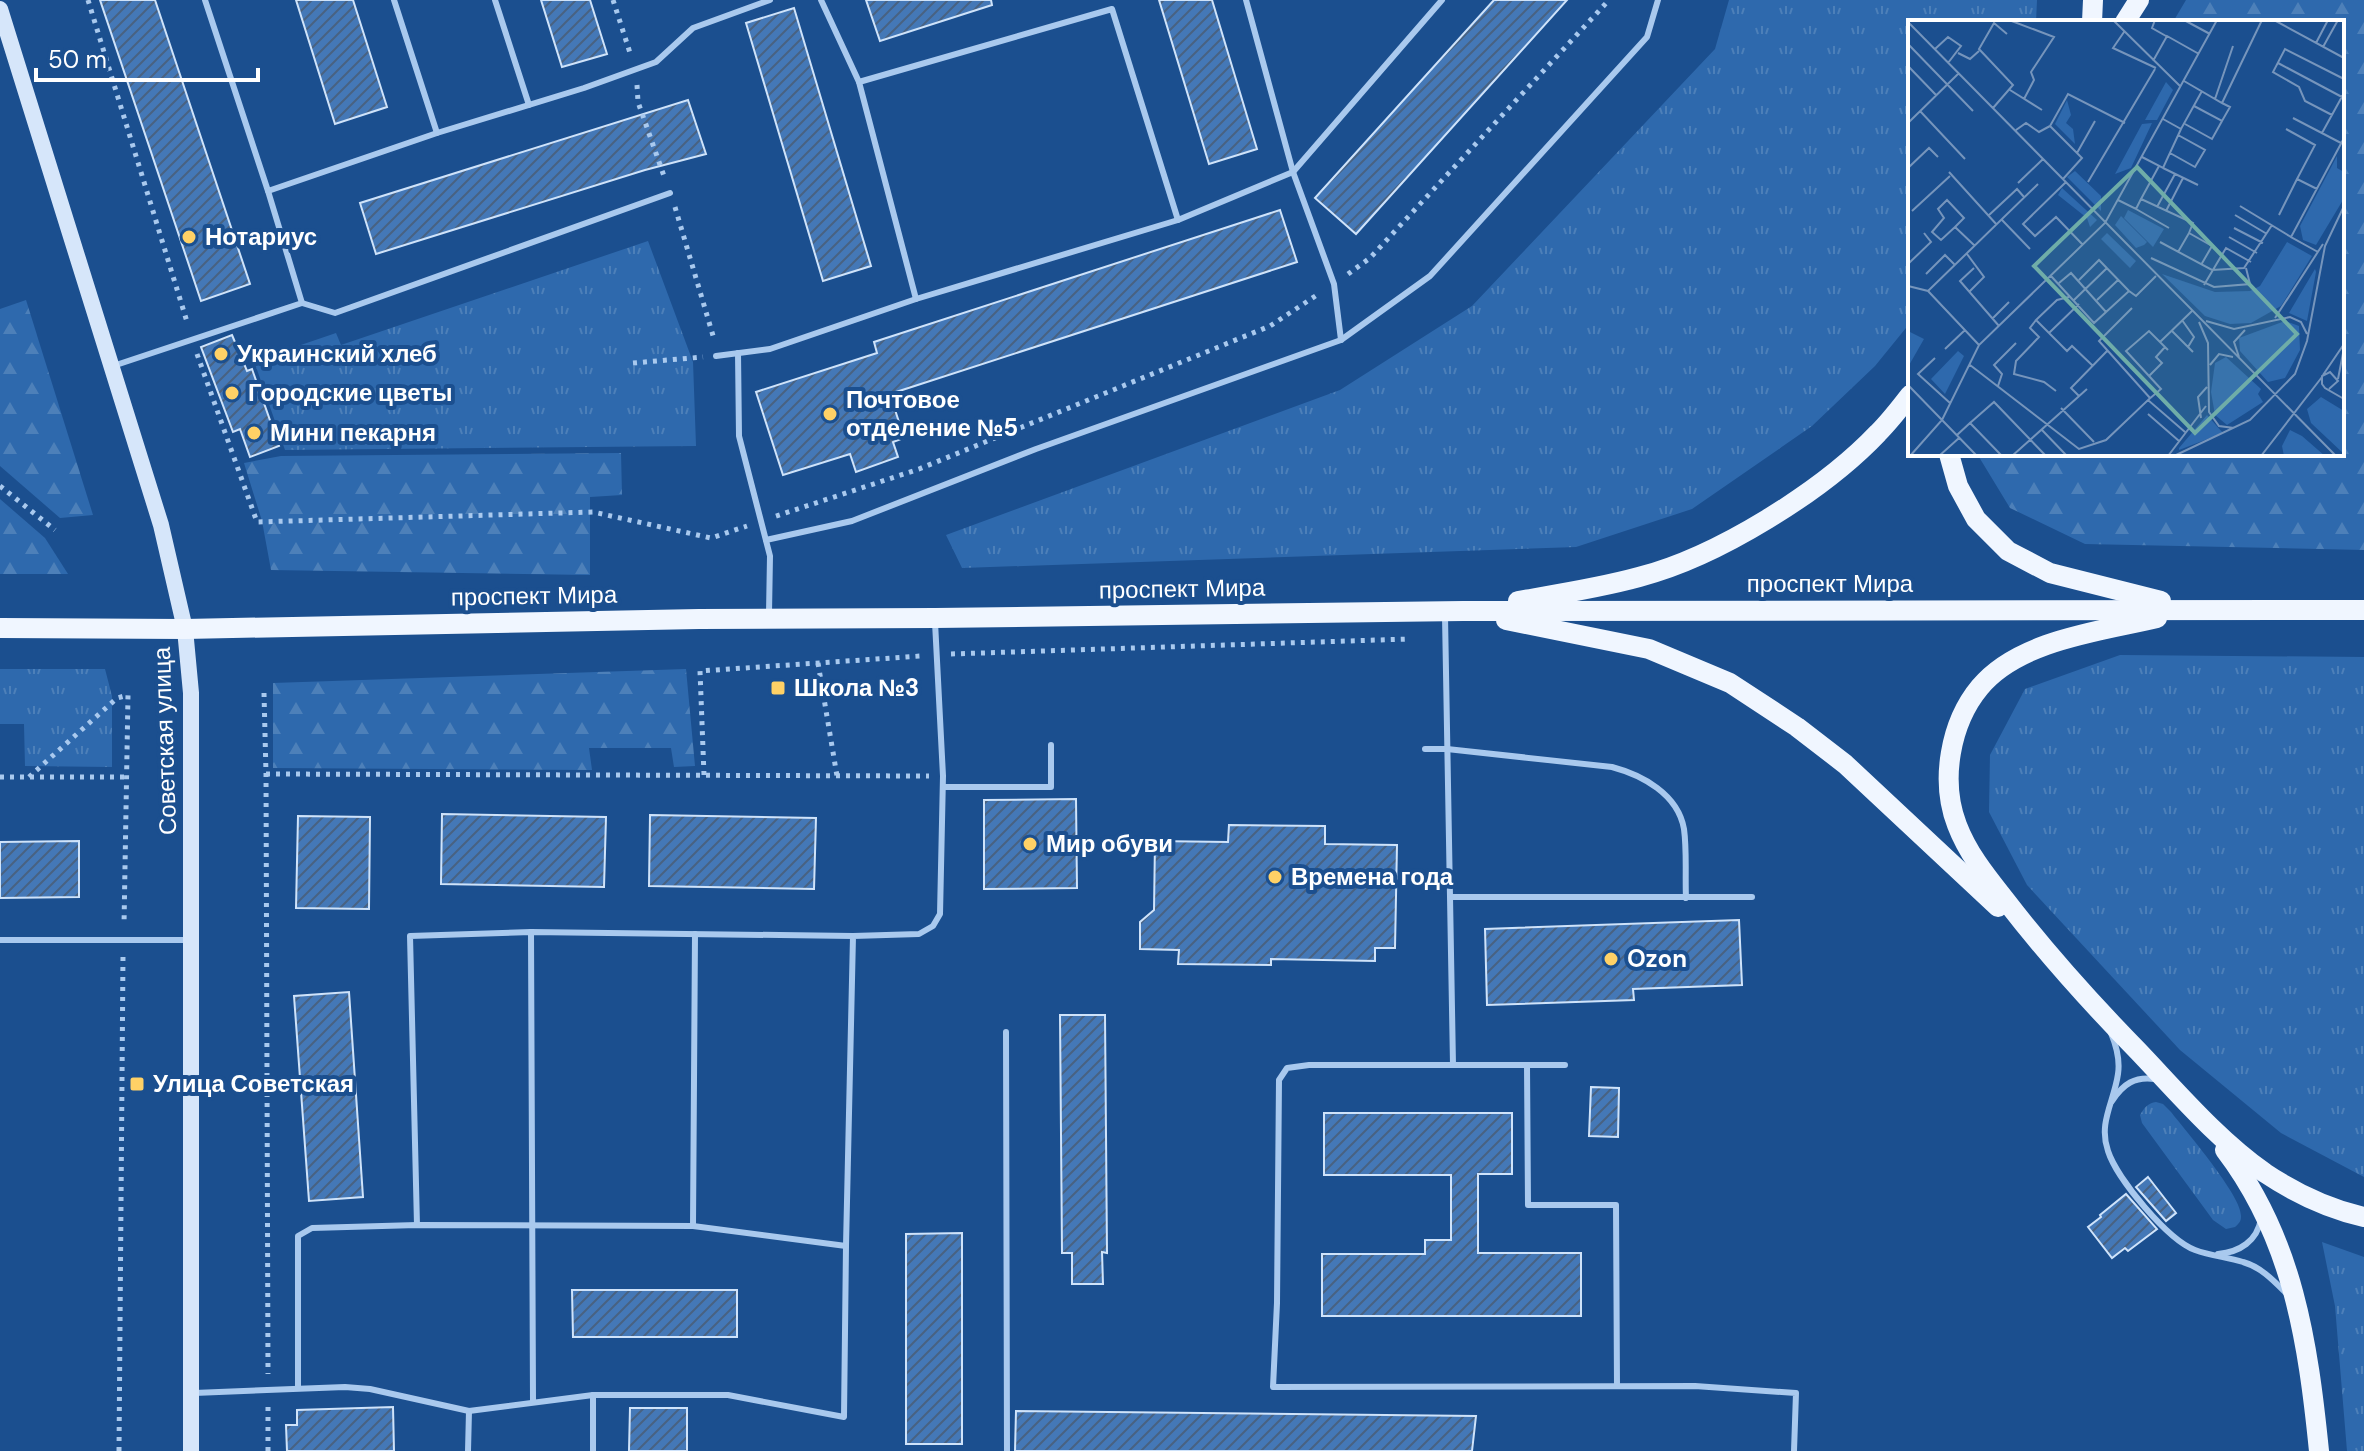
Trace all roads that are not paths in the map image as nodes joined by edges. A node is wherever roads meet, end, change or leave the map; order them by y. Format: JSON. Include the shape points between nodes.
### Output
{"nodes":[{"id":1,"x":205,"y":0,"type":"edge"},
{"id":2,"x":394,"y":0,"type":"edge"},
{"id":3,"x":495,"y":0,"type":"edge"},
{"id":4,"x":770,"y":0,"type":"edge"},
{"id":5,"x":821,"y":0,"type":"edge"},
{"id":6,"x":1109,"y":0,"type":"edge"},
{"id":7,"x":1246,"y":0,"type":"edge"},
{"id":8,"x":1442,"y":0,"type":"edge"},
{"id":9,"x":1658,"y":0,"type":"edge"},
{"id":10,"x":2093,"y":0,"type":"edge"},
{"id":11,"x":2139,"y":0,"type":"edge"},
{"id":12,"x":0,"y":9,"type":"edge"},
{"id":13,"x":1112,"y":9,"type":"junction"},
{"id":14,"x":2092,"y":20,"type":"edge"},
{"id":15,"x":2126,"y":20,"type":"edge"},
{"id":16,"x":859,"y":82,"type":"junction"},
{"id":17,"x":529,"y":105,"type":"junction"},
{"id":18,"x":437,"y":133,"type":"junction"},
{"id":19,"x":1293,"y":172,"type":"junction"},
{"id":20,"x":268,"y":191,"type":"junction"},
{"id":21,"x":670,"y":193,"type":"dead end"},
{"id":22,"x":1178,"y":220,"type":"junction"},
{"id":23,"x":916,"y":299,"type":"junction"},
{"id":24,"x":302,"y":303,"type":"junction"},
{"id":25,"x":1341,"y":340,"type":"junction"},
{"id":26,"x":738,"y":353,"type":"junction"},
{"id":27,"x":716,"y":356,"type":"road end"},
{"id":28,"x":112,"y":366,"type":"junction"},
{"id":29,"x":1908,"y":397,"type":"edge"},
{"id":30,"x":1950,"y":456,"type":"edge"},
{"id":31,"x":766,"y":540,"type":"junction"},
{"id":32,"x":2192,"y":609,"type":"junction"},
{"id":33,"x":2364,"y":610,"type":"edge"},
{"id":34,"x":1454,"y":611,"type":"junction"},
{"id":35,"x":769,"y":618,"type":"junction"},
{"id":36,"x":935,"y":618,"type":"junction"},
{"id":37,"x":0,"y":628,"type":"edge"},
{"id":38,"x":185,"y":629,"type":"junction"},
{"id":39,"x":1051,"y":745,"type":"dead end"},
{"id":40,"x":1425,"y":749,"type":"dead end"},
{"id":41,"x":1447,"y":749,"type":"junction"},
{"id":42,"x":943,"y":787,"type":"junction"},
{"id":43,"x":1451,"y":897,"type":"junction"},
{"id":44,"x":1752,"y":897,"type":"dead end"},
{"id":45,"x":1686,"y":898,"type":"junction"},
{"id":46,"x":531,"y":932,"type":"junction"},
{"id":47,"x":695,"y":934,"type":"junction"},
{"id":48,"x":853,"y":936,"type":"junction"},
{"id":49,"x":0,"y":940,"type":"edge"},
{"id":50,"x":193,"y":940,"type":"junction"},
{"id":51,"x":2043,"y":949,"type":"junction"},
{"id":52,"x":2103,"y":1015,"type":"junction"},
{"id":53,"x":1006,"y":1032,"type":"dead end"},
{"id":54,"x":1453,"y":1065,"type":"junction"},
{"id":55,"x":1527,"y":1065,"type":"junction"},
{"id":56,"x":1565,"y":1065,"type":"dead end"},
{"id":57,"x":2173,"y":1088,"type":"junction"},
{"id":58,"x":2107,"y":1110,"type":"junction"},
{"id":59,"x":2198,"y":1115,"type":"junction"},
{"id":60,"x":2260,"y":1203,"type":"junction"},
{"id":61,"x":2364,"y":1217,"type":"edge"},
{"id":62,"x":417,"y":1225,"type":"junction"},
{"id":63,"x":693,"y":1226,"type":"junction"},
{"id":64,"x":532,"y":1227,"type":"junction"},
{"id":65,"x":846,"y":1246,"type":"junction"},
{"id":66,"x":2210,"y":1255,"type":"junction"},
{"id":67,"x":2296,"y":1303,"type":"junction"},
{"id":68,"x":1617,"y":1386,"type":"junction"},
{"id":69,"x":298,"y":1388,"type":"junction"},
{"id":70,"x":191,"y":1393,"type":"junction"},
{"id":71,"x":593,"y":1395,"type":"junction"},
{"id":72,"x":533,"y":1402,"type":"junction"},
{"id":73,"x":469,"y":1411,"type":"junction"},
{"id":74,"x":191,"y":1451,"type":"edge"},
{"id":75,"x":468,"y":1451,"type":"edge"},
{"id":76,"x":593,"y":1451,"type":"edge"},
{"id":77,"x":1007,"y":1451,"type":"edge"},
{"id":78,"x":1794,"y":1451,"type":"edge"},
{"id":79,"x":2319,"y":1451,"type":"edge"}],
"edges":[{"from":1,"to":20,"type":"lane"},
{"from":2,"to":18,"type":"lane"},
{"from":3,"to":17,"type":"lane"},
{"from":4,"to":17,"type":"lane","via":[[693,28],[656,62]]},
{"from":5,"to":16,"type":"lane"},
{"from":6,"to":13,"type":"lane"},
{"from":7,"to":19,"type":"lane"},
{"from":8,"to":19,"type":"lane"},
{"from":9,"to":25,"type":"lane","via":[[1647,37],[1430,276]]},
{"from":10,"to":14,"type":"main road"},
{"from":11,"to":15,"type":"main road"},
{"from":12,"to":28,"type":"main road","name":"Советская улица"},
{"from":13,"to":16,"type":"lane"},
{"from":13,"to":22,"type":"lane"},
{"from":16,"to":23,"type":"lane"},
{"from":17,"to":18,"type":"lane"},
{"from":18,"to":20,"type":"lane"},
{"from":19,"to":22,"type":"lane"},
{"from":19,"to":25,"type":"lane","via":[[1334,284]]},
{"from":20,"to":24,"type":"lane"},
{"from":21,"to":24,"type":"lane","via":[[335,313]]},
{"from":22,"to":23,"type":"lane"},
{"from":23,"to":26,"type":"lane","via":[[770,349]]},
{"from":24,"to":28,"type":"lane"},
{"from":25,"to":31,"type":"lane","via":[[852,521]]},
{"from":26,"to":27,"type":"lane"},
{"from":26,"to":31,"type":"lane","via":[[739,436]]},
{"from":28,"to":38,"type":"main road","name":"Советская улица","via":[[161,525]]},
{"from":29,"to":34,"type":"main road","via":[[1878,434],[1829,477],[1763,522],[1709,550],[1642,577]]},
{"from":30,"to":32,"type":"main road","via":[[1976,519],[2008,551],[2050,573]]},
{"from":31,"to":35,"type":"lane"},
{"from":32,"to":33,"type":"main road","name":"проспект Мира"},
{"from":32,"to":34,"type":"main road","name":"проспект Мира"},
{"from":32,"to":51,"type":"main road","via":[[2048,644],[2006,663],[1980,687],[1961,718],[1950,752],[1949,790],[1956,823],[1972,856]]},
{"from":34,"to":36,"type":"main road","name":"проспект Мира"},
{"from":34,"to":41,"type":"lane","via":[[1446,638]]},
{"from":34,"to":51,"type":"main road","via":[[1649,649],[1730,683],[1845,764]]},
{"from":35,"to":36,"type":"main road","name":"проспект Мира"},
{"from":35,"to":38,"type":"main road","name":"проспект Мира"},
{"from":36,"to":42,"type":"lane"},
{"from":37,"to":38,"type":"main road","name":"проспект Мира"},
{"from":38,"to":50,"type":"main road","name":"Советская улица","via":[[191,693]]},
{"from":39,"to":42,"type":"lane","via":[[1051,787]]},
{"from":40,"to":41,"type":"lane"},
{"from":41,"to":43,"type":"lane"},
{"from":41,"to":45,"type":"lane","via":[[1612,767],[1652,782],[1678,810],[1684,828]]},
{"from":42,"to":48,"type":"lane","via":[[942,897],[933,926],[919,934]]},
{"from":43,"to":45,"type":"lane"},
{"from":43,"to":54,"type":"lane"},
{"from":44,"to":45,"type":"lane"},
{"from":46,"to":47,"type":"lane"},
{"from":46,"to":62,"type":"lane","via":[[410,936]]},
{"from":46,"to":64,"type":"lane"},
{"from":47,"to":48,"type":"lane"},
{"from":47,"to":63,"type":"lane"},
{"from":48,"to":65,"type":"lane"},
{"from":49,"to":50,"type":"lane"},
{"from":50,"to":70,"type":"main road","name":"Советская улица"},
{"from":51,"to":52,"type":"main road"},
{"from":52,"to":57,"type":"main road"},
{"from":52,"to":58,"type":"lane","via":[[2117,1053],[2118,1074]]},
{"from":53,"to":77,"type":"lane"},
{"from":54,"to":55,"type":"lane"},
{"from":54,"to":68,"type":"lane","via":[[1309,1065],[1287,1068],[1279,1080],[1273,1387]]},
{"from":55,"to":56,"type":"lane"},
{"from":55,"to":68,"type":"lane","via":[[1528,1205],[1616,1205]]},
{"from":57,"to":58,"type":"lane","via":[[2138,1078],[2121,1089]]},
{"from":57,"to":59,"type":"main road"},
{"from":58,"to":66,"type":"lane","via":[[2107,1149],[2123,1179],[2178,1241]]},
{"from":59,"to":60,"type":"main road"},
{"from":59,"to":61,"type":"main road","via":[[2288,1188]]},
{"from":60,"to":66,"type":"lane","via":[[2260,1223],[2251,1240],[2234,1252]]},
{"from":60,"to":67,"type":"main road"},
{"from":62,"to":64,"type":"lane"},
{"from":62,"to":69,"type":"lane","via":[[312,1228],[298,1236]]},
{"from":63,"to":64,"type":"lane"},
{"from":63,"to":65,"type":"lane"},
{"from":64,"to":72,"type":"lane"},
{"from":65,"to":71,"type":"lane","via":[[844,1417],[728,1395]]},
{"from":66,"to":67,"type":"lane","via":[[2259,1269]]},
{"from":67,"to":79,"type":"main road"},
{"from":68,"to":78,"type":"lane","via":[[1796,1393]]},
{"from":69,"to":70,"type":"lane"},
{"from":69,"to":73,"type":"lane","via":[[370,1389]]},
{"from":70,"to":74,"type":"main road","name":"Советская улица"},
{"from":71,"to":72,"type":"lane"},
{"from":71,"to":76,"type":"lane"},
{"from":72,"to":73,"type":"lane"},
{"from":73,"to":75,"type":"lane"}]}
